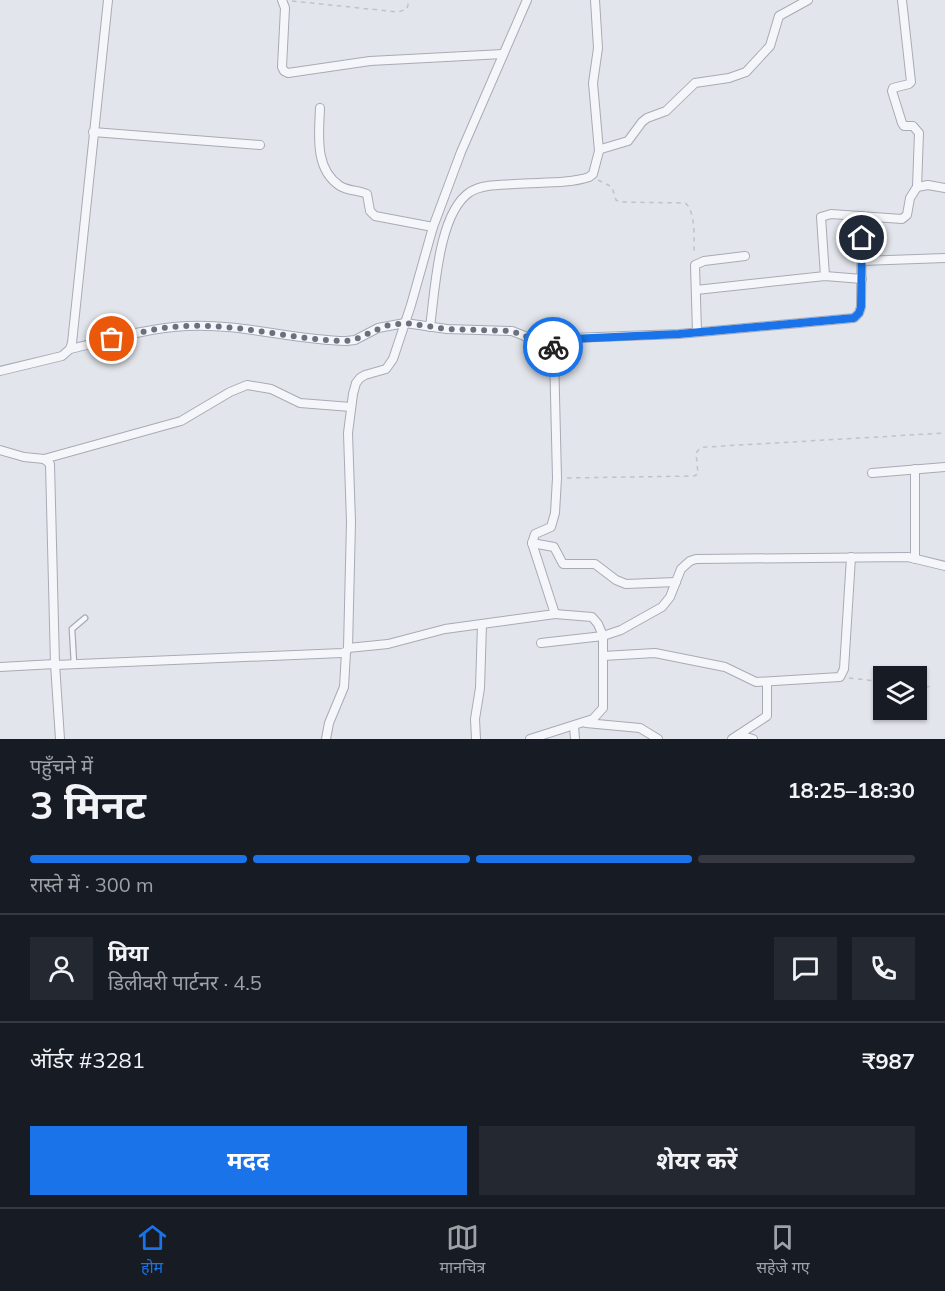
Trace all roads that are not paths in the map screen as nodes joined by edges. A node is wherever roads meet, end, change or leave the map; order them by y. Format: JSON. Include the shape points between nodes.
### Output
{"nodes":[{"id":1,"x":108,"y":0,"type":"edge"},
{"id":2,"x":282,"y":0,"type":"edge"},
{"id":3,"x":527,"y":0,"type":"edge"},
{"id":4,"x":596,"y":0,"type":"edge"},
{"id":5,"x":808,"y":0,"type":"edge"},
{"id":6,"x":902,"y":0,"type":"edge"},
{"id":7,"x":503,"y":54,"type":"junction"},
{"id":8,"x":320,"y":108,"type":"dead end"},
{"id":9,"x":93,"y":132,"type":"junction"},
{"id":10,"x":260,"y":145,"type":"dead end"},
{"id":11,"x":599,"y":151,"type":"junction"},
{"id":12,"x":917,"y":187,"type":"junction"},
{"id":13,"x":945,"y":188,"type":"edge"},
{"id":14,"x":862,"y":216,"type":"junction"},
{"id":15,"x":433,"y":227,"type":"junction"},
{"id":16,"x":745,"y":256,"type":"dead end"},
{"id":17,"x":945,"y":258,"type":"edge"},
{"id":18,"x":861,"y":261,"type":"junction"},
{"id":19,"x":825,"y":276,"type":"junction"},
{"id":20,"x":861,"y":279,"type":"junction"},
{"id":21,"x":696,"y":290,"type":"junction"},
{"id":22,"x":411,"y":323,"type":"junction"},
{"id":23,"x":430,"y":327,"type":"junction"},
{"id":24,"x":697,"y":332,"type":"junction"},
{"id":25,"x":555,"y":348,"type":"junction"},
{"id":26,"x":70,"y":349,"type":"junction"},
{"id":27,"x":0,"y":371,"type":"edge"},
{"id":28,"x":351,"y":407,"type":"junction"},
{"id":29,"x":0,"y":450,"type":"edge"},
{"id":30,"x":44,"y":459,"type":"junction"},
{"id":31,"x":945,"y":467,"type":"edge"},
{"id":32,"x":915,"y":469,"type":"junction"},
{"id":33,"x":872,"y":473,"type":"dead end"},
{"id":34,"x":532,"y":543,"type":"junction"},
{"id":35,"x":851,"y":557,"type":"junction"},
{"id":36,"x":915,"y":559,"type":"junction"},
{"id":37,"x":945,"y":566,"type":"edge"},
{"id":38,"x":675,"y":582,"type":"junction"},
{"id":39,"x":555,"y":614,"type":"junction"},
{"id":40,"x":85,"y":618,"type":"dead end"},
{"id":41,"x":482,"y":624,"type":"junction"},
{"id":42,"x":603,"y":636,"type":"junction"},
{"id":43,"x":541,"y":643,"type":"dead end"},
{"id":44,"x":347,"y":650,"type":"junction"},
{"id":45,"x":603,"y":656,"type":"junction"},
{"id":46,"x":64,"y":664,"type":"junction"},
{"id":47,"x":0,"y":667,"type":"edge"},
{"id":48,"x":767,"y":682,"type":"junction"},
{"id":49,"x":584,"y":722,"type":"junction"},
{"id":50,"x":574,"y":726,"type":"junction"},
{"id":51,"x":736,"y":737,"type":"edge"},
{"id":52,"x":60,"y":739,"type":"edge"},
{"id":53,"x":326,"y":739,"type":"edge"},
{"id":54,"x":476,"y":739,"type":"edge"},
{"id":55,"x":530,"y":739,"type":"edge"},
{"id":56,"x":575,"y":739,"type":"edge"},
{"id":57,"x":658,"y":739,"type":"edge"},
{"id":58,"x":753,"y":739,"type":"edge"}],
"edges":[{"from":1,"to":9,"type":"street"},
{"from":2,"to":7,"type":"street","via":[[282,67],[288,73],[356,63]]},
{"from":3,"to":7,"type":"street"},
{"from":4,"to":11,"type":"street","via":[[598,48],[593,83]]},
{"from":5,"to":11,"type":"street","via":[[779,16],[770,46],[746,72],[695,83],[666,111],[642,122],[628,141]]},
{"from":6,"to":12,"type":"street","via":[[910,82],[892,91],[902,123],[919,133]]},
{"from":7,"to":15,"type":"street"},
{"from":8,"to":15,"type":"street","via":[[319,154],[338,184],[367,194],[371,214],[375,216]]},
{"from":9,"to":10,"type":"street"},
{"from":9,"to":26,"type":"street"},
{"from":11,"to":23,"type":"street","via":[[595,170],[589,177],[489,186],[460,201],[443,239]]},
{"from":12,"to":13,"type":"street"},
{"from":12,"to":14,"type":"street","via":[[905,218]]},
{"from":14,"to":18,"type":"street"},
{"from":14,"to":19,"type":"street","via":[[821,217]]},
{"from":15,"to":22,"type":"street"},
{"from":16,"to":21,"type":"street","via":[[695,265]]},
{"from":17,"to":18,"type":"street"},
{"from":18,"to":20,"type":"street"},
{"from":19,"to":20,"type":"street"},
{"from":19,"to":21,"type":"street"},
{"from":20,"to":24,"type":"street","via":[[861,307],[854,318]]},
{"from":21,"to":24,"type":"street"},
{"from":22,"to":23,"type":"street"},
{"from":22,"to":26,"type":"street","via":[[385,326],[346,341],[188,326],[154,329]]},
{"from":22,"to":28,"type":"street","via":[[390,366],[356,383]]},
{"from":23,"to":25,"type":"street","via":[[512,331]]},
{"from":24,"to":25,"type":"street","via":[[571,339]]},
{"from":25,"to":34,"type":"street","via":[[554,521],[551,527],[535,534]]},
{"from":26,"to":27,"type":"street","via":[[62,356]]},
{"from":28,"to":30,"type":"street","via":[[300,404],[271,389],[247,386],[181,421]]},
{"from":28,"to":44,"type":"street"},
{"from":29,"to":30,"type":"street"},
{"from":30,"to":46,"type":"street","via":[[50,464],[51,473]]},
{"from":31,"to":32,"type":"street"},
{"from":32,"to":33,"type":"street"},
{"from":32,"to":36,"type":"street"},
{"from":34,"to":38,"type":"street","via":[[554,547],[563,564],[595,564],[620,583]]},
{"from":34,"to":39,"type":"street"},
{"from":35,"to":36,"type":"street"},
{"from":35,"to":38,"type":"street","via":[[696,559],[685,564]]},
{"from":35,"to":48,"type":"street","via":[[844,669],[840,677]]},
{"from":36,"to":37,"type":"street"},
{"from":38,"to":42,"type":"street","via":[[662,607]]},
{"from":39,"to":41,"type":"street"},
{"from":39,"to":42,"type":"street","via":[[592,617]]},
{"from":40,"to":46,"type":"lane","via":[[72,629]]},
{"from":41,"to":44,"type":"street"},
{"from":41,"to":54,"type":"street"},
{"from":42,"to":43,"type":"street"},
{"from":42,"to":45,"type":"street"},
{"from":44,"to":46,"type":"street"},
{"from":44,"to":53,"type":"street","via":[[344,687]]},
{"from":45,"to":48,"type":"street","via":[[655,653],[725,668],[756,682]]},
{"from":45,"to":49,"type":"street","via":[[603,708]]},
{"from":46,"to":47,"type":"street"},
{"from":46,"to":52,"type":"street"},
{"from":48,"to":51,"type":"street","via":[[767,716]]},
{"from":49,"to":50,"type":"street"},
{"from":49,"to":57,"type":"street","via":[[640,728]]},
{"from":50,"to":55,"type":"street"},
{"from":50,"to":56,"type":"street"},
{"from":51,"to":58,"type":"street"}]}
